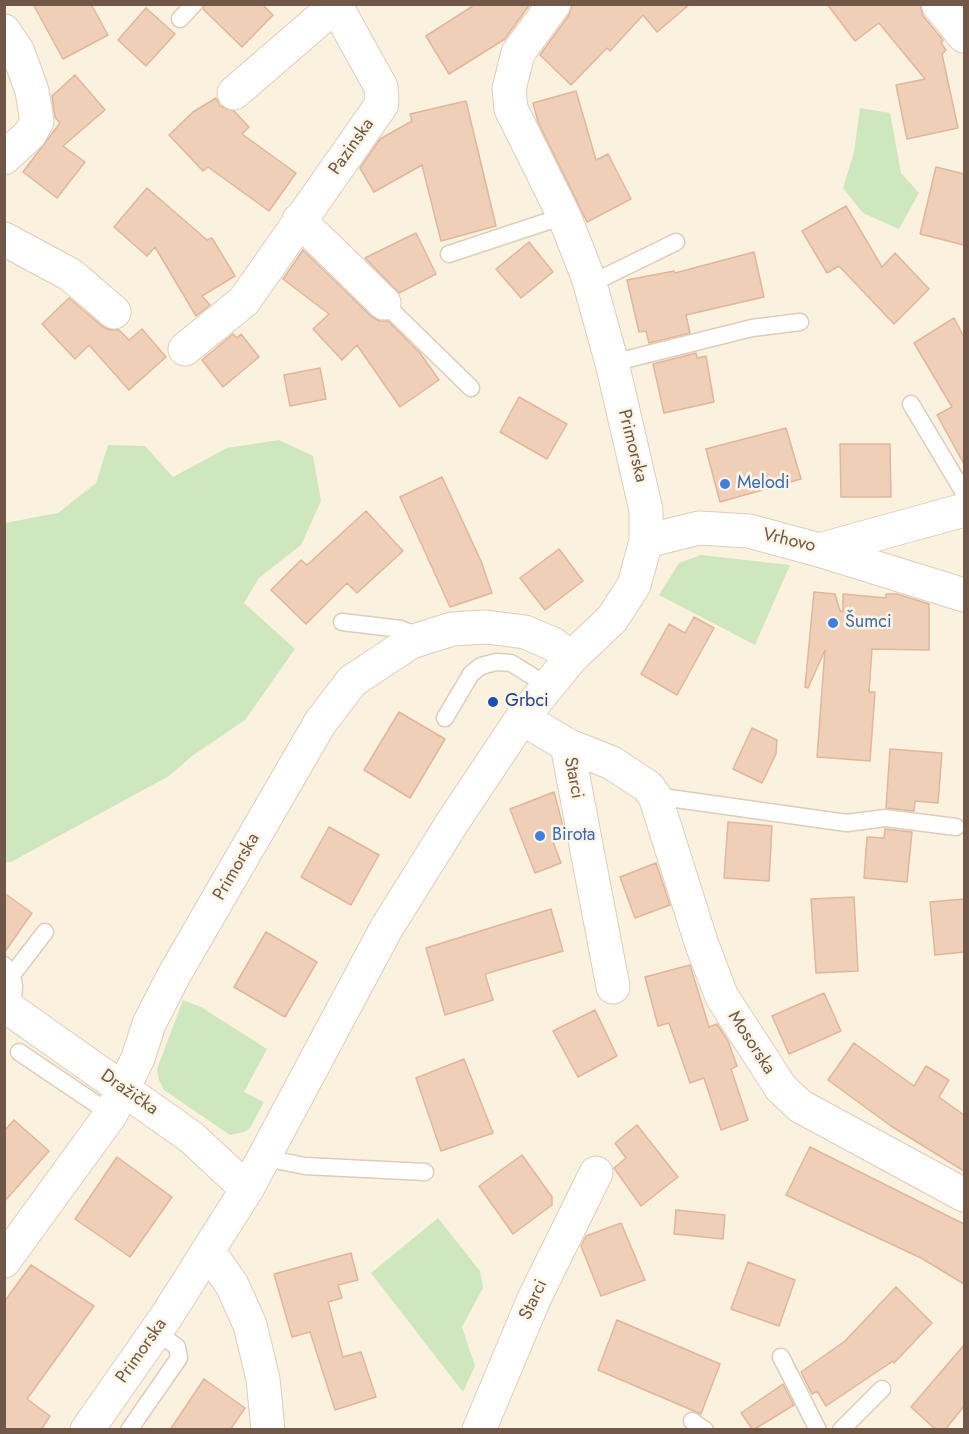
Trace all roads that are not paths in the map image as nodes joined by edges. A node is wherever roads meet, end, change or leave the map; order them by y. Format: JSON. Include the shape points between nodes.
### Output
{"nodes":[{"id":1,"x":194,"y":4,"type":"edge"},
{"id":2,"x":554,"y":4,"type":"edge"},
{"id":3,"x":938,"y":4,"type":"edge"},
{"id":4,"x":336,"y":5,"type":"edge"},
{"id":5,"x":180,"y":19,"type":"dead end"},
{"id":6,"x":4,"y":31,"type":"edge"},
{"id":7,"x":964,"y":36,"type":"edge"},
{"id":8,"x":234,"y":93,"type":"dead end"},
{"id":9,"x":4,"y":158,"type":"edge"},
{"id":10,"x":564,"y":216,"type":"junction"},
{"id":11,"x":299,"y":220,"type":"junction"},
{"id":12,"x":4,"y":239,"type":"edge"},
{"id":13,"x":676,"y":242,"type":"dead end"},
{"id":14,"x":450,"y":254,"type":"dead end"},
{"id":15,"x":590,"y":284,"type":"junction"},
{"id":16,"x":384,"y":303,"type":"joint"},
{"id":17,"x":114,"y":312,"type":"dead end"},
{"id":18,"x":800,"y":322,"type":"dead end"},
{"id":19,"x":184,"y":349,"type":"dead end"},
{"id":20,"x":612,"y":363,"type":"junction"},
{"id":21,"x":471,"y":388,"type":"dead end"},
{"id":22,"x":911,"y":404,"type":"dead end"},
{"id":23,"x":964,"y":493,"type":"edge"},
{"id":24,"x":964,"y":510,"type":"edge"},
{"id":25,"x":646,"y":541,"type":"junction"},
{"id":26,"x":819,"y":550,"type":"junction"},
{"id":27,"x":964,"y":595,"type":"edge"},
{"id":28,"x":342,"y":622,"type":"dead end"},
{"id":29,"x":423,"y":638,"type":"junction"},
{"id":30,"x":571,"y":658,"type":"junction"},
{"id":31,"x":548,"y":686,"type":"junction"},
{"id":32,"x":446,"y":718,"type":"dead end"},
{"id":33,"x":522,"y":718,"type":"junction"},
{"id":34,"x":567,"y":745,"type":"junction"},
{"id":35,"x":656,"y":796,"type":"junction"},
{"id":36,"x":956,"y":827,"type":"dead end"},
{"id":37,"x":45,"y":932,"type":"dead end"},
{"id":38,"x":613,"y":987,"type":"dead end"},
{"id":39,"x":8,"y":989,"type":"edge"},
{"id":40,"x":19,"y":1052,"type":"dead end"},
{"id":41,"x":118,"y":1102,"type":"junction"},
{"id":42,"x":265,"y":1158,"type":"junction"},
{"id":43,"x":425,"y":1172,"type":"dead end"},
{"id":44,"x":596,"y":1173,"type":"dead end"},
{"id":45,"x":248,"y":1189,"type":"junction"},
{"id":46,"x":964,"y":1195,"type":"edge"},
{"id":47,"x":209,"y":1252,"type":"junction"},
{"id":48,"x":4,"y":1261,"type":"edge"},
{"id":49,"x":156,"y":1331,"type":"junction"},
{"id":50,"x":781,"y":1357,"type":"dead end"},
{"id":51,"x":882,"y":1389,"type":"dead end"},
{"id":52,"x":87,"y":1430,"type":"edge"},
{"id":53,"x":129,"y":1430,"type":"edge"},
{"id":54,"x":268,"y":1430,"type":"edge"},
{"id":55,"x":479,"y":1430,"type":"edge"},
{"id":56,"x":818,"y":1430,"type":"edge"},
{"id":57,"x":841,"y":1430,"type":"edge"}],
"edges":[{"from":1,"to":5,"type":"lane"},
{"from":2,"to":10,"type":"street","name":"Primorska","via":[[518,53],[509,89],[511,109]]},
{"from":3,"to":7,"type":"street"},
{"from":4,"to":8,"type":"street","name":"Pazinska"},
{"from":4,"to":11,"type":"street","name":"Pazinska","via":[[381,87],[382,104]]},
{"from":6,"to":9,"type":"street","via":[[18,52],[32,91],[37,121],[30,134]]},
{"from":10,"to":14,"type":"lane"},
{"from":10,"to":15,"type":"street","name":"Primorska"},
{"from":11,"to":16,"type":"street"},
{"from":11,"to":19,"type":"street","name":"Pazinska","via":[[244,301]]},
{"from":12,"to":17,"type":"street","via":[[71,275]]},
{"from":13,"to":15,"type":"lane"},
{"from":15,"to":20,"type":"street","name":"Primorska"},
{"from":16,"to":21,"type":"lane"},
{"from":18,"to":20,"type":"lane","via":[[752,328]]},
{"from":20,"to":25,"type":"street","name":"Primorska","via":[[642,488]]},
{"from":22,"to":23,"type":"lane"},
{"from":24,"to":26,"type":"street","name":"Vrhovo"},
{"from":25,"to":26,"type":"street","name":"Vrhovo","via":[[699,528],[749,531]]},
{"from":25,"to":30,"type":"street","name":"Primorska","via":[[634,585],[612,619]]},
{"from":26,"to":27,"type":"street"},
{"from":28,"to":29,"type":"lane","via":[[401,629]]},
{"from":29,"to":30,"type":"street","name":"Primorska","via":[[452,629],[486,627],[525,632],[553,644]]},
{"from":29,"to":41,"type":"street","name":"Primorska","via":[[358,676],[320,723],[174,975],[149,1024]]},
{"from":30,"to":31,"type":"street","name":"Primorska"},
{"from":31,"to":32,"type":"lane","via":[[506,662],[481,666],[471,674]]},
{"from":31,"to":33,"type":"street","name":"Primorska"},
{"from":33,"to":34,"type":"street"},
{"from":33,"to":42,"type":"street","name":"Primorska","via":[[386,929]]},
{"from":34,"to":35,"type":"street","via":[[612,763]]},
{"from":34,"to":38,"type":"street","name":"Starci"},
{"from":35,"to":36,"type":"lane","via":[[847,823],[885,819]]},
{"from":35,"to":46,"type":"street","name":"Mosorska","via":[[722,997],[781,1088],[800,1106]]},
{"from":37,"to":39,"type":"lane"},
{"from":39,"to":41,"type":"street","name":"Dražička"},
{"from":40,"to":41,"type":"lane"},
{"from":41,"to":45,"type":"street","name":"Dražička","via":[[191,1137]]},
{"from":41,"to":48,"type":"street","name":"Primorska"},
{"from":42,"to":43,"type":"lane","via":[[305,1166]]},
{"from":42,"to":45,"type":"street","name":"Primorska"},
{"from":44,"to":55,"type":"street","name":"Starci","via":[[534,1299]]},
{"from":45,"to":47,"type":"street","name":"Primorska"},
{"from":47,"to":49,"type":"street","name":"Primorska"},
{"from":47,"to":54,"type":"street","via":[[232,1285],[250,1325],[263,1379]]},
{"from":49,"to":52,"type":"street","name":"Primorska"},
{"from":49,"to":53,"type":"lane","via":[[177,1347],[179,1358]]},
{"from":50,"to":56,"type":"lane"},
{"from":51,"to":57,"type":"lane"}]}
